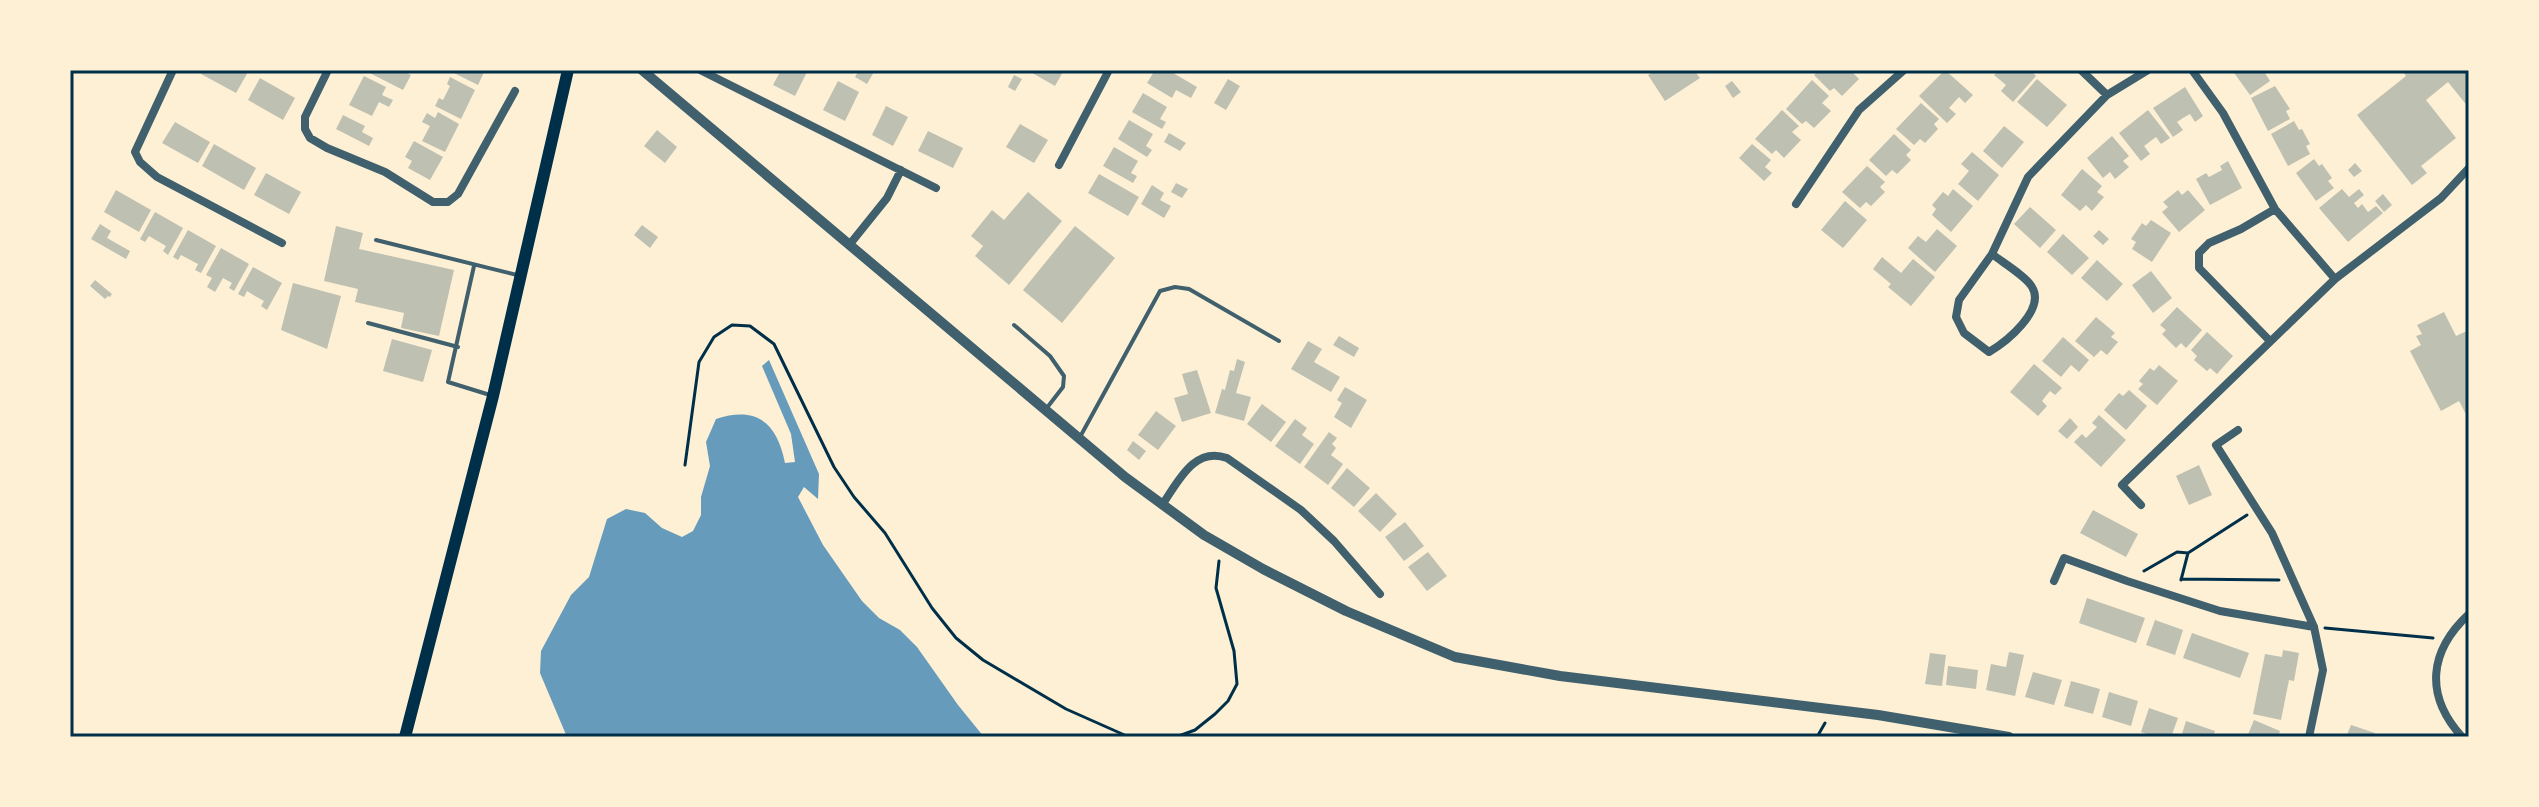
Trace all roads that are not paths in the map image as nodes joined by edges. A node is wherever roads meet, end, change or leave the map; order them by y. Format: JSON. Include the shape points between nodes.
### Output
{"nodes":[{"id":1,"x":173,"y":70,"type":"edge"},
{"id":2,"x":327,"y":70,"type":"edge"},
{"id":3,"x":568,"y":70,"type":"edge"},
{"id":4,"x":642,"y":70,"type":"edge"},
{"id":5,"x":700,"y":70,"type":"edge"},
{"id":6,"x":1109,"y":70,"type":"edge"},
{"id":7,"x":1904,"y":70,"type":"edge"},
{"id":8,"x":2081,"y":70,"type":"edge"},
{"id":9,"x":2148,"y":70,"type":"edge"},
{"id":10,"x":2192,"y":70,"type":"edge"},
{"id":11,"x":515,"y":91,"type":"dead end"},
{"id":12,"x":2107,"y":95,"type":"junction"},
{"id":13,"x":1059,"y":165,"type":"dead end"},
{"id":14,"x":2469,"y":168,"type":"edge"},
{"id":15,"x":901,"y":170,"type":"junction"},
{"id":16,"x":936,"y":188,"type":"dead end"},
{"id":17,"x":1796,"y":204,"type":"dead end"},
{"id":18,"x":2275,"y":209,"type":"junction"},
{"id":19,"x":376,"y":240,"type":"dead end"},
{"id":20,"x":282,"y":243,"type":"dead end"},
{"id":21,"x":850,"y":244,"type":"junction"},
{"id":22,"x":1992,"y":254,"type":"junction"},
{"id":23,"x":474,"y":266,"type":"junction"},
{"id":24,"x":520,"y":276,"type":"junction"},
{"id":25,"x":2335,"y":279,"type":"junction"},
{"id":26,"x":368,"y":323,"type":"dead end"},
{"id":27,"x":1014,"y":325,"type":"dead end"},
{"id":28,"x":2269,"y":340,"type":"junction"},
{"id":29,"x":1279,"y":341,"type":"dead end"},
{"id":30,"x":458,"y":347,"type":"junction"},
{"id":31,"x":493,"y":396,"type":"junction"},
{"id":32,"x":1045,"y":411,"type":"junction"},
{"id":33,"x":2238,"y":430,"type":"dead end"},
{"id":34,"x":1078,"y":439,"type":"junction"},
{"id":35,"x":1162,"y":505,"type":"junction"},
{"id":36,"x":2141,"y":505,"type":"dead end"},
{"id":37,"x":2054,"y":581,"type":"dead end"},
{"id":38,"x":1380,"y":594,"type":"dead end"},
{"id":39,"x":2469,"y":614,"type":"edge"},
{"id":40,"x":2314,"y":627,"type":"junction"},
{"id":41,"x":405,"y":737,"type":"edge"},
{"id":42,"x":2009,"y":737,"type":"edge"},
{"id":43,"x":2309,"y":737,"type":"edge"},
{"id":44,"x":2462,"y":737,"type":"edge"}],
"edges":[{"from":1,"to":20,"type":"street","via":[[135,152],[140,162],[157,177]]},
{"from":2,"to":11,"type":"street","via":[[305,117],[310,138],[385,172],[433,202],[448,202],[458,194]]},
{"from":3,"to":24,"type":"main road"},
{"from":4,"to":21,"type":"street"},
{"from":5,"to":15,"type":"street"},
{"from":6,"to":13,"type":"street"},
{"from":7,"to":17,"type":"street","via":[[1859,110]]},
{"from":8,"to":12,"type":"street"},
{"from":9,"to":12,"type":"street"},
{"from":10,"to":18,"type":"street","via":[[2223,113]]},
{"from":12,"to":22,"type":"street","via":[[2028,177]]},
{"from":14,"to":25,"type":"street","via":[[2441,198]]},
{"from":15,"to":16,"type":"street"},
{"from":15,"to":21,"type":"street","via":[[887,198]]},
{"from":18,"to":25,"type":"street"},
{"from":18,"to":28,"type":"street","via":[[2199,253],[2199,268]]},
{"from":19,"to":23,"type":"lane"},
{"from":21,"to":32,"type":"street"},
{"from":22,"to":22,"type":"street","via":[[2032,287],[2035,300],[2008,341],[1989,352],[1964,333],[1956,317],[1959,300]]},
{"from":23,"to":24,"type":"lane"},
{"from":23,"to":30,"type":"lane"},
{"from":24,"to":31,"type":"main road"},
{"from":25,"to":28,"type":"street"},
{"from":26,"to":30,"type":"lane"},
{"from":27,"to":32,"type":"lane","via":[[1050,356],[1064,376],[1063,387]]},
{"from":28,"to":36,"type":"street","via":[[2122,485]]},
{"from":29,"to":34,"type":"lane","via":[[1189,289],[1160,291]]},
{"from":30,"to":31,"type":"lane","via":[[448,382]]},
{"from":31,"to":41,"type":"main road"},
{"from":32,"to":34,"type":"street"},
{"from":33,"to":40,"type":"street","via":[[2216,445],[2257,509]]},
{"from":34,"to":35,"type":"street"},
{"from":35,"to":38,"type":"street","via":[[1196,460],[1217,454],[1227,458],[1301,510]]},
{"from":35,"to":42,"type":"street","via":[[1224,546],[1346,611],[1455,657]]},
{"from":37,"to":40,"type":"street","via":[[2064,558],[2220,611]]},
{"from":39,"to":44,"type":"street","via":[[2454,628],[2435,667],[2438,694]]},
{"from":40,"to":43,"type":"street","via":[[2323,670]]}]}
